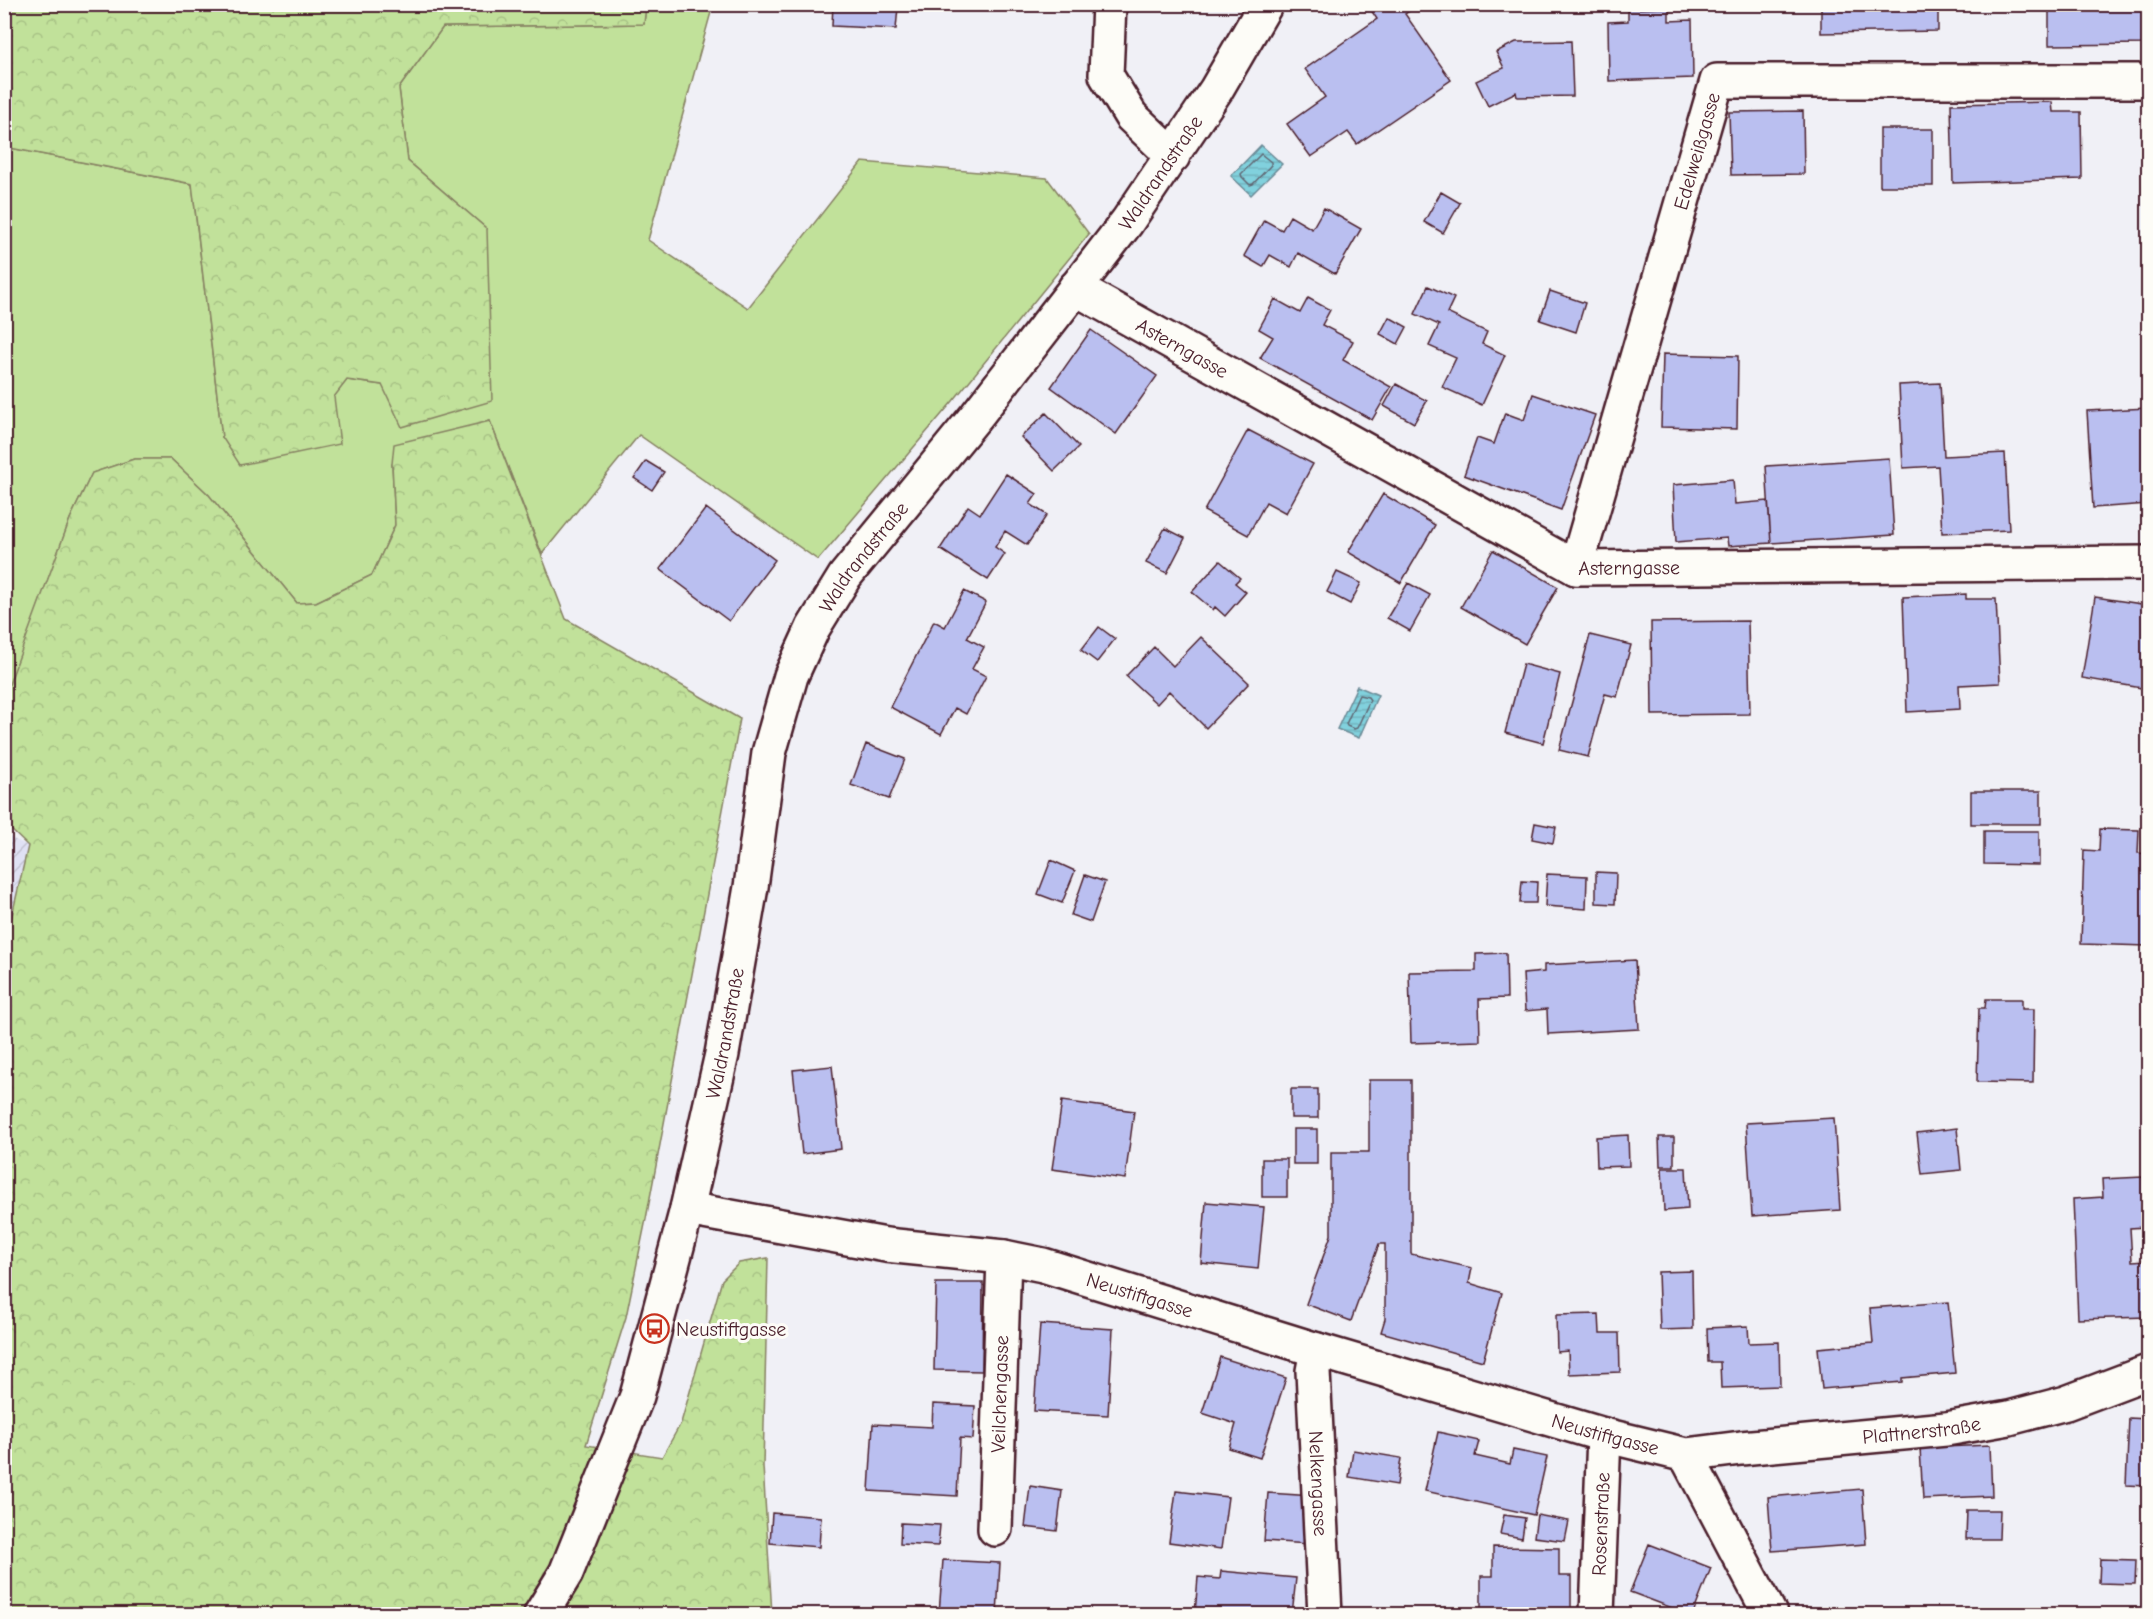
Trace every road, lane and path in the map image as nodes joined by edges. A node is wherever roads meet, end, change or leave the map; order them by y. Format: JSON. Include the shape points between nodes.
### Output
{"nodes":[{"id":1,"x":1109,"y":4,"type":"edge"},
{"id":2,"x":1266,"y":4,"type":"edge"},
{"id":3,"x":2148,"y":81,"type":"edge"},
{"id":4,"x":1173,"y":156,"type":"junction"},
{"id":5,"x":1075,"y":288,"type":"junction"},
{"id":6,"x":2148,"y":563,"type":"edge"},
{"id":7,"x":1576,"y":568,"type":"junction"},
{"id":8,"x":687,"y":1209,"type":"junction"},
{"id":9,"x":1004,"y":1257,"type":"junction"},
{"id":10,"x":1317,"y":1350,"type":"junction"},
{"id":11,"x":2148,"y":1372,"type":"edge"},
{"id":12,"x":1604,"y":1435,"type":"junction"},
{"id":13,"x":1686,"y":1455,"type":"junction"},
{"id":14,"x":994,"y":1530,"type":"dead end"},
{"id":15,"x":541,"y":1614,"type":"edge"},
{"id":16,"x":1325,"y":1614,"type":"edge"},
{"id":17,"x":1597,"y":1614,"type":"edge"},
{"id":18,"x":1770,"y":1614,"type":"edge"}],
"edges":[{"from":1,"to":4,"type":"street","via":[[1106,75],[1131,116]]},
{"from":2,"to":4,"type":"street","name":"Waldrandstraße"},
{"from":3,"to":7,"type":"street","name":"Edelweißgasse","via":[[1717,81]]},
{"from":4,"to":5,"type":"street","name":"Waldrandstraße"},
{"from":5,"to":7,"type":"street","name":"Asterngasse"},
{"from":5,"to":8,"type":"street","name":"Waldrandstraße","via":[[977,416],[845,576],[813,628],[791,676],[770,753],[722,1054]]},
{"from":6,"to":7,"type":"street","name":"Asterngasse"},
{"from":8,"to":9,"type":"street","name":"Neustiftgasse","via":[[886,1245]]},
{"from":8,"to":15,"type":"street","via":[[637,1396],[566,1573]]},
{"from":9,"to":10,"type":"street","name":"Neustiftgasse","via":[[1043,1265]]},
{"from":9,"to":14,"type":"street","name":"Veilchengasse"},
{"from":10,"to":12,"type":"street","name":"Neustiftgasse"},
{"from":10,"to":16,"type":"street","name":"Nelkengasse","via":[[1313,1371]]},
{"from":11,"to":13,"type":"street","name":"Plattnerstraße","via":[[2066,1403],[2009,1418],[1946,1429]]},
{"from":12,"to":13,"type":"street","name":"Neustiftgasse"},
{"from":12,"to":17,"type":"street","name":"Rosenstraße"},
{"from":13,"to":18,"type":"street","name":"Neustiftgasse"}]}
